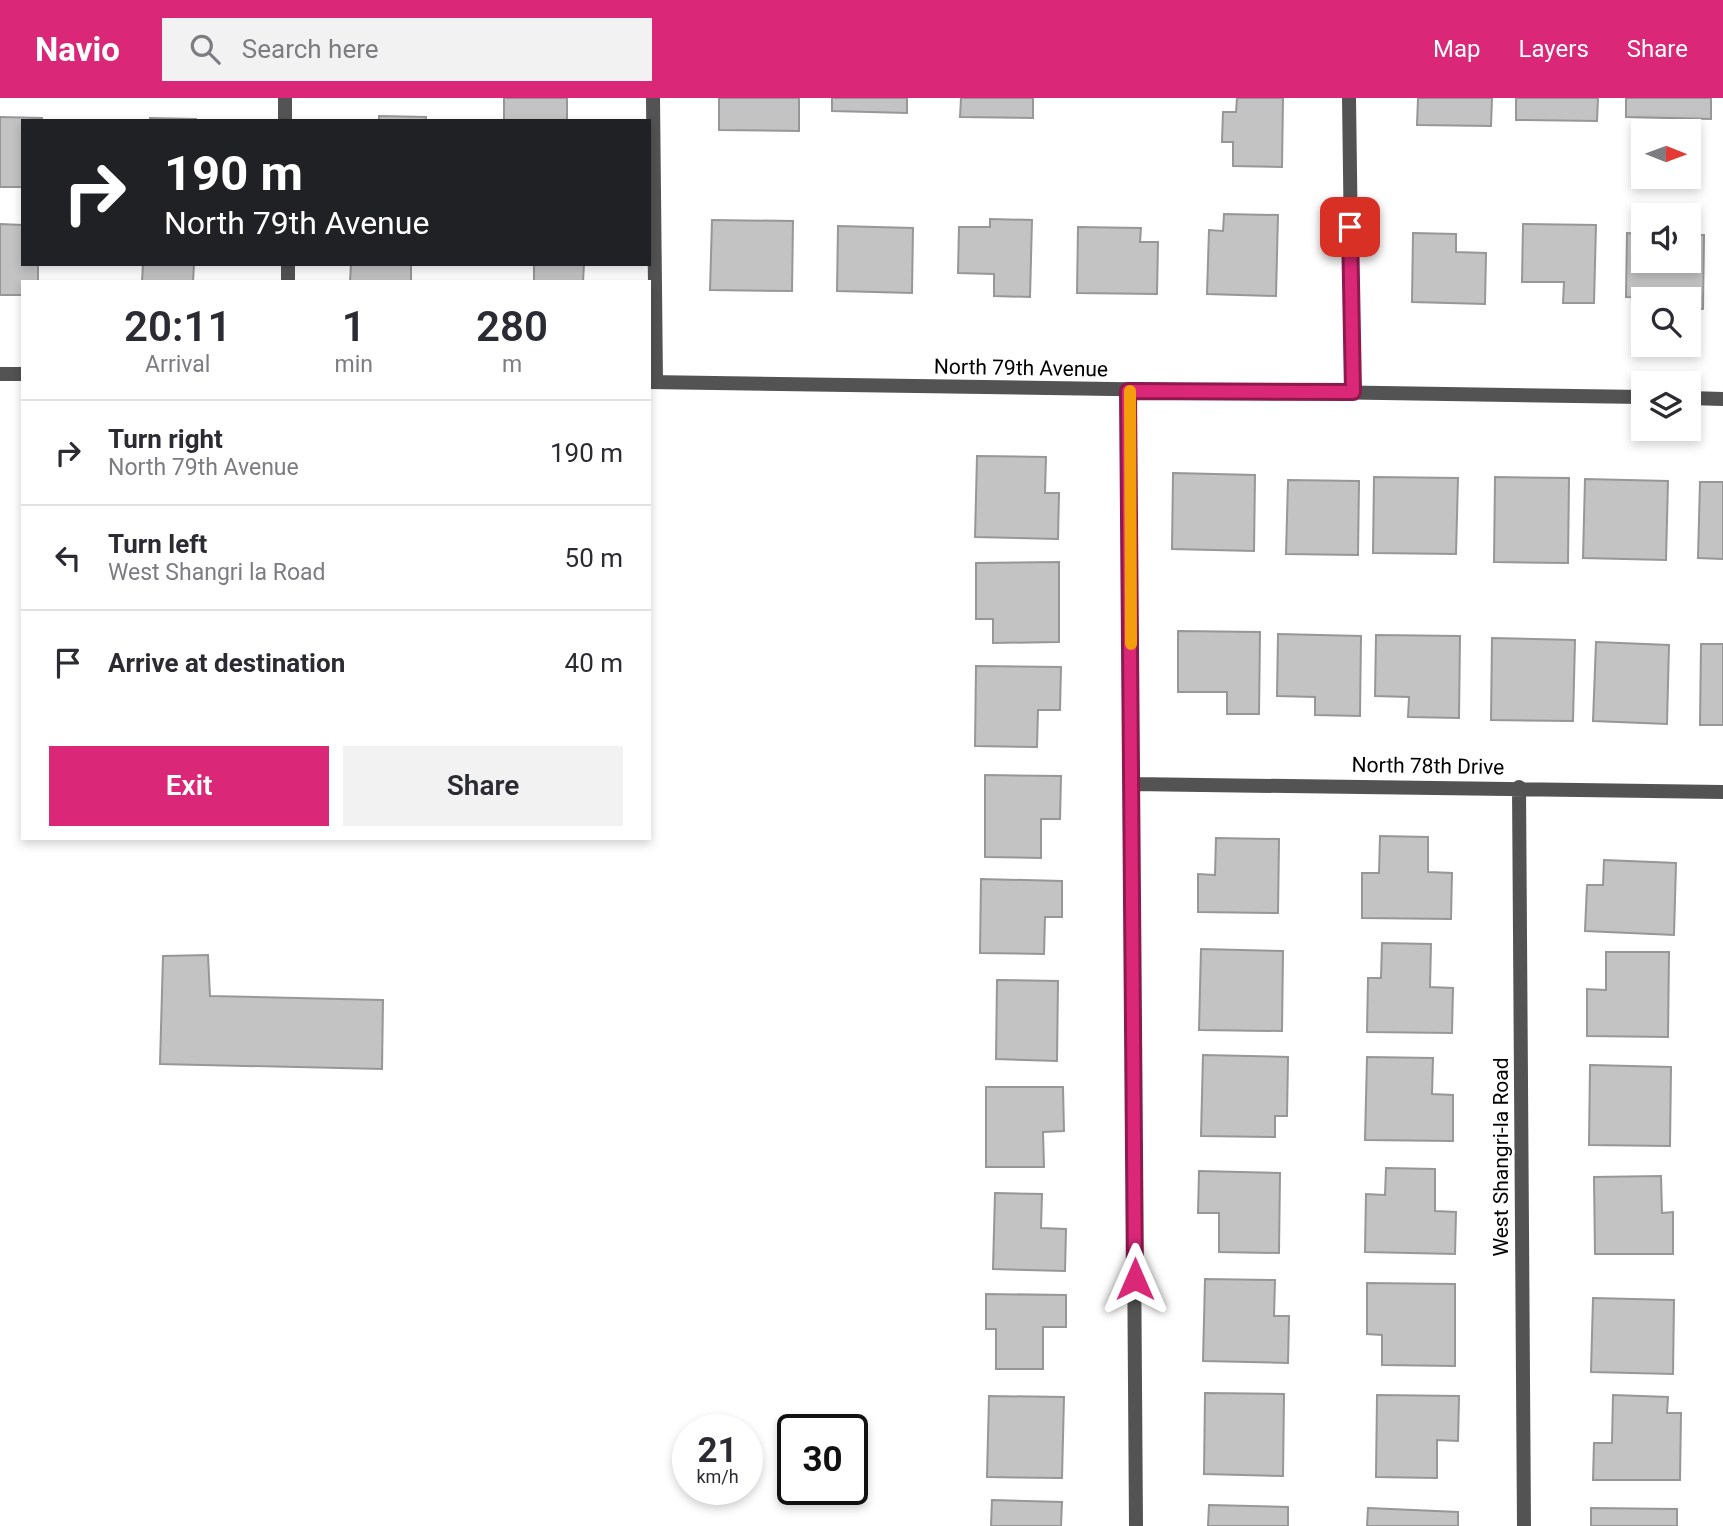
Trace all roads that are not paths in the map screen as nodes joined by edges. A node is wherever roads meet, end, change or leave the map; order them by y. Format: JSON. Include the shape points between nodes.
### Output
{"nodes":[{"id":1,"x":285,"y":98,"type":"edge"},
{"id":2,"x":653,"y":98,"type":"edge"},
{"id":3,"x":1349,"y":98,"type":"edge"},
{"id":4,"x":285,"y":119,"type":"edge"},
{"id":5,"x":0,"y":374,"type":"edge"},
{"id":6,"x":21,"y":374,"type":"edge"},
{"id":7,"x":652,"y":382,"type":"edge"},
{"id":8,"x":1128,"y":391,"type":"junction"},
{"id":9,"x":1353,"y":392,"type":"junction"},
{"id":10,"x":1631,"y":397,"type":"edge"},
{"id":11,"x":1701,"y":398,"type":"edge"},
{"id":12,"x":1723,"y":399,"type":"edge"},
{"id":13,"x":1132,"y":784,"type":"junction"},
{"id":14,"x":1519,"y":788,"type":"junction"},
{"id":15,"x":1723,"y":792,"type":"edge"},
{"id":16,"x":1136,"y":1526,"type":"edge"},
{"id":17,"x":1524,"y":1526,"type":"edge"}],
"edges":[{"from":1,"to":4,"type":"street"},
{"from":2,"to":7,"type":"street"},
{"from":3,"to":9,"type":"street"},
{"from":5,"to":6,"type":"street"},
{"from":7,"to":8,"type":"street","name":"North 79th Avenue"},
{"from":8,"to":9,"type":"street","name":"North 79th Avenue"},
{"from":8,"to":13,"type":"street"},
{"from":9,"to":10,"type":"street","name":"North 79th Avenue"},
{"from":11,"to":12,"type":"street"},
{"from":13,"to":14,"type":"street","name":"North 78th Drive"},
{"from":13,"to":16,"type":"street"},
{"from":14,"to":15,"type":"street","name":"North 78th Drive"},
{"from":14,"to":17,"type":"street","name":"West Shangri-la Road"}]}
